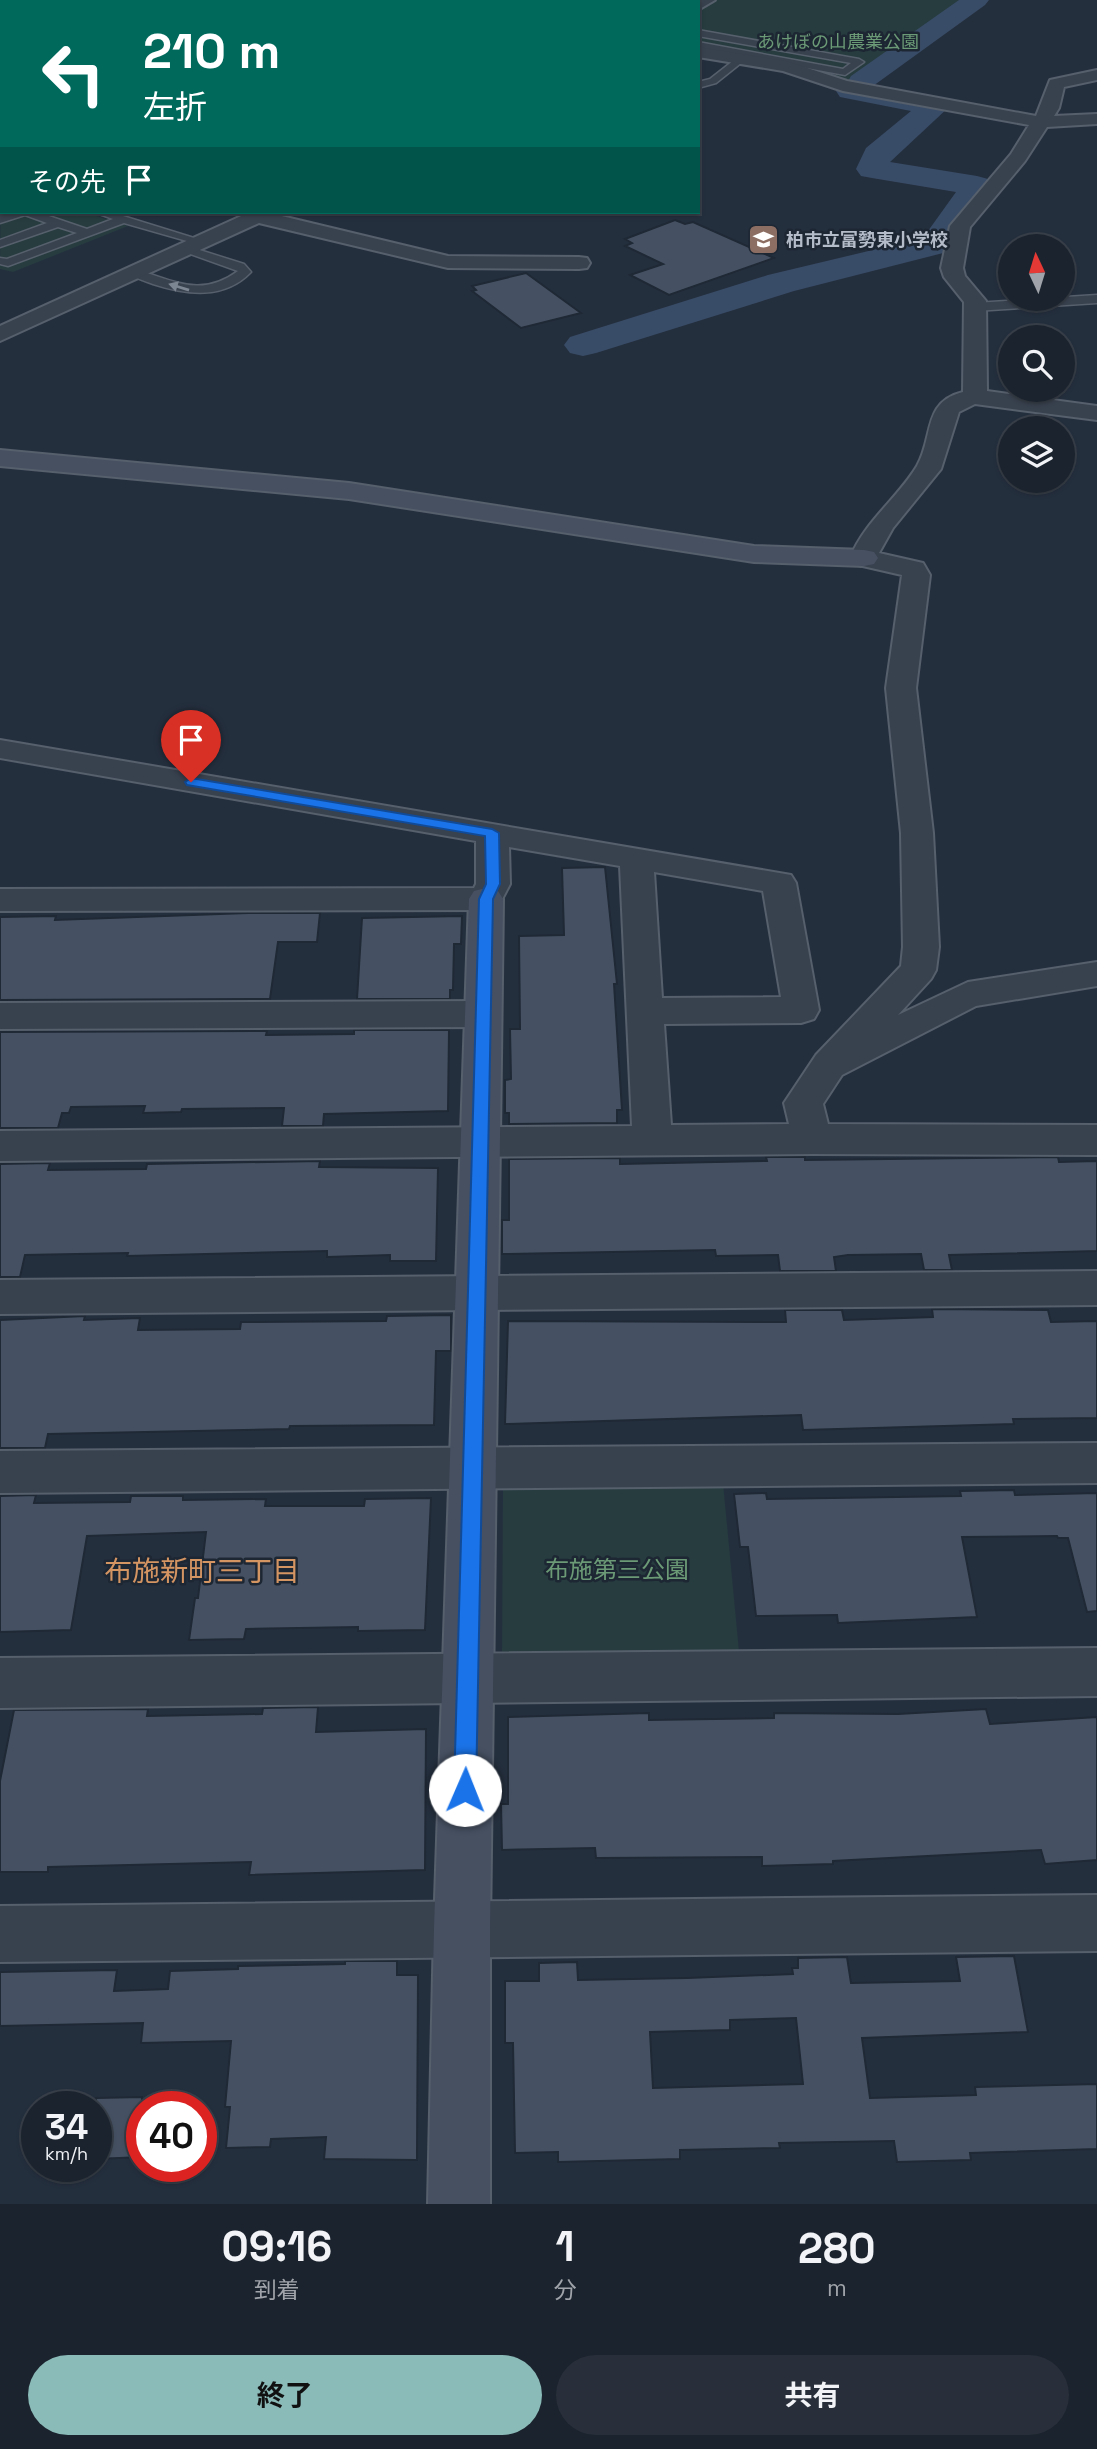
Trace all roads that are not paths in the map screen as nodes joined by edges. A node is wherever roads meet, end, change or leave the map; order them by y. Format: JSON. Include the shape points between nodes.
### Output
{"nodes":[{"id":1,"x":700,"y":33,"type":"edge"},
{"id":2,"x":700,"y":46,"type":"edge"},
{"id":3,"x":700,"y":52,"type":"edge"},
{"id":4,"x":729,"y":55,"type":"junction"},
{"id":5,"x":1097,"y":75,"type":"edge"},
{"id":6,"x":700,"y":84,"type":"edge"},
{"id":7,"x":1097,"y":120,"type":"edge"},
{"id":8,"x":1041,"y":122,"type":"junction"},
{"id":9,"x":19,"y":214,"type":"edge"},
{"id":10,"x":31,"y":214,"type":"edge"},
{"id":11,"x":106,"y":214,"type":"edge"},
{"id":12,"x":124,"y":219,"type":"junction"},
{"id":13,"x":0,"y":220,"type":"edge"},
{"id":14,"x":58,"y":223,"type":"junction"},
{"id":15,"x":89,"y":233,"type":"junction"},
{"id":16,"x":0,"y":244,"type":"edge"},
{"id":17,"x":193,"y":245,"type":"junction"},
{"id":18,"x":0,"y":261,"type":"edge"},
{"id":19,"x":579,"y":263,"type":"dead end"},
{"id":20,"x":134,"y":272,"type":"junction"},
{"id":21,"x":1097,"y":299,"type":"edge"},
{"id":22,"x":975,"y":307,"type":"junction"},
{"id":23,"x":0,"y":334,"type":"edge"},
{"id":24,"x":975,"y":397,"type":"junction"},
{"id":25,"x":1097,"y":413,"type":"edge"},
{"id":26,"x":0,"y":458,"type":"edge"},
{"id":27,"x":864,"y":558,"type":"junction"},
{"id":28,"x":0,"y":749,"type":"edge"},
{"id":29,"x":492,"y":833,"type":"junction"},
{"id":30,"x":636,"y":858,"type":"junction"},
{"id":31,"x":486,"y":899,"type":"junction"},
{"id":32,"x":0,"y":900,"type":"edge"},
{"id":33,"x":1097,"y":974,"type":"edge"},
{"id":34,"x":643,"y":1011,"type":"junction"},
{"id":35,"x":483,"y":1014,"type":"junction"},
{"id":36,"x":0,"y":1016,"type":"edge"},
{"id":37,"x":829,"y":1065,"type":"junction"},
{"id":38,"x":812,"y":1139,"type":"junction"},
{"id":39,"x":1097,"y":1140,"type":"edge"},
{"id":40,"x":652,"y":1141,"type":"junction"},
{"id":41,"x":481,"y":1144,"type":"junction"},
{"id":42,"x":0,"y":1146,"type":"edge"},
{"id":43,"x":1097,"y":1288,"type":"edge"},
{"id":44,"x":477,"y":1292,"type":"junction"},
{"id":45,"x":0,"y":1297,"type":"edge"},
{"id":46,"x":1097,"y":1463,"type":"edge"},
{"id":47,"x":472,"y":1468,"type":"junction"},
{"id":48,"x":0,"y":1472,"type":"edge"},
{"id":49,"x":1097,"y":1672,"type":"edge"},
{"id":50,"x":468,"y":1678,"type":"junction"},
{"id":51,"x":0,"y":1683,"type":"edge"},
{"id":52,"x":1097,"y":1923,"type":"edge"},
{"id":53,"x":461,"y":1929,"type":"junction"},
{"id":54,"x":0,"y":1934,"type":"edge"},
{"id":55,"x":459,"y":2204,"type":"edge"}],
"edges":[{"from":1,"to":4,"type":"lane","via":[[859,62],[845,72]]},
{"from":2,"to":4,"type":"lane"},
{"from":3,"to":4,"type":"street"},
{"from":4,"to":6,"type":"lane","via":[[713,81]]},
{"from":4,"to":8,"type":"street","via":[[786,66],[843,86]]},
{"from":5,"to":8,"type":"street","via":[[1056,85]]},
{"from":7,"to":8,"type":"street"},
{"from":8,"to":22,"type":"street","via":[[960,226],[952,268]]},
{"from":9,"to":13,"type":"lane"},
{"from":10,"to":14,"type":"lane"},
{"from":11,"to":12,"type":"lane"},
{"from":12,"to":15,"type":"lane"},
{"from":12,"to":17,"type":"lane"},
{"from":14,"to":15,"type":"lane"},
{"from":14,"to":16,"type":"lane"},
{"from":15,"to":18,"type":"lane","via":[[8,263]]},
{"from":17,"to":19,"type":"street","via":[[257,216],[448,262]]},
{"from":17,"to":20,"type":"street"},
{"from":17,"to":20,"type":"lane","one_way":true,"via":[[245,272],[211,290],[196,292]]},
{"from":20,"to":23,"type":"street"},
{"from":21,"to":22,"type":"lane"},
{"from":22,"to":24,"type":"street"},
{"from":24,"to":25,"type":"street"},
{"from":24,"to":27,"type":"street","via":[[949,407],[929,468],[882,524]]},
{"from":26,"to":27,"type":"street","via":[[349,491],[754,554]]},
{"from":27,"to":37,"type":"street","via":[[913,569],[916,575],[901,688],[917,833],[921,947],[918,970]]},
{"from":28,"to":29,"type":"street"},
{"from":29,"to":30,"type":"street"},
{"from":29,"to":31,"type":"street","via":[[493,884]]},
{"from":30,"to":34,"type":"street"},
{"from":30,"to":34,"type":"street","via":[[779,883],[801,1010]]},
{"from":31,"to":32,"type":"street"},
{"from":31,"to":35,"type":"street"},
{"from":33,"to":37,"type":"street","via":[[968,995]]},
{"from":34,"to":40,"type":"street"},
{"from":35,"to":36,"type":"street"},
{"from":35,"to":41,"type":"street"},
{"from":37,"to":38,"type":"street","via":[[803,1103]]},
{"from":38,"to":39,"type":"street"},
{"from":38,"to":40,"type":"street"},
{"from":40,"to":41,"type":"street"},
{"from":41,"to":42,"type":"street"},
{"from":41,"to":44,"type":"street"},
{"from":43,"to":44,"type":"street"},
{"from":44,"to":45,"type":"street"},
{"from":44,"to":47,"type":"street"},
{"from":46,"to":47,"type":"street"},
{"from":47,"to":48,"type":"street"},
{"from":47,"to":50,"type":"street"},
{"from":49,"to":50,"type":"street"},
{"from":50,"to":51,"type":"street"},
{"from":50,"to":53,"type":"street"},
{"from":52,"to":53,"type":"street"},
{"from":53,"to":54,"type":"street"},
{"from":53,"to":55,"type":"street"}]}
